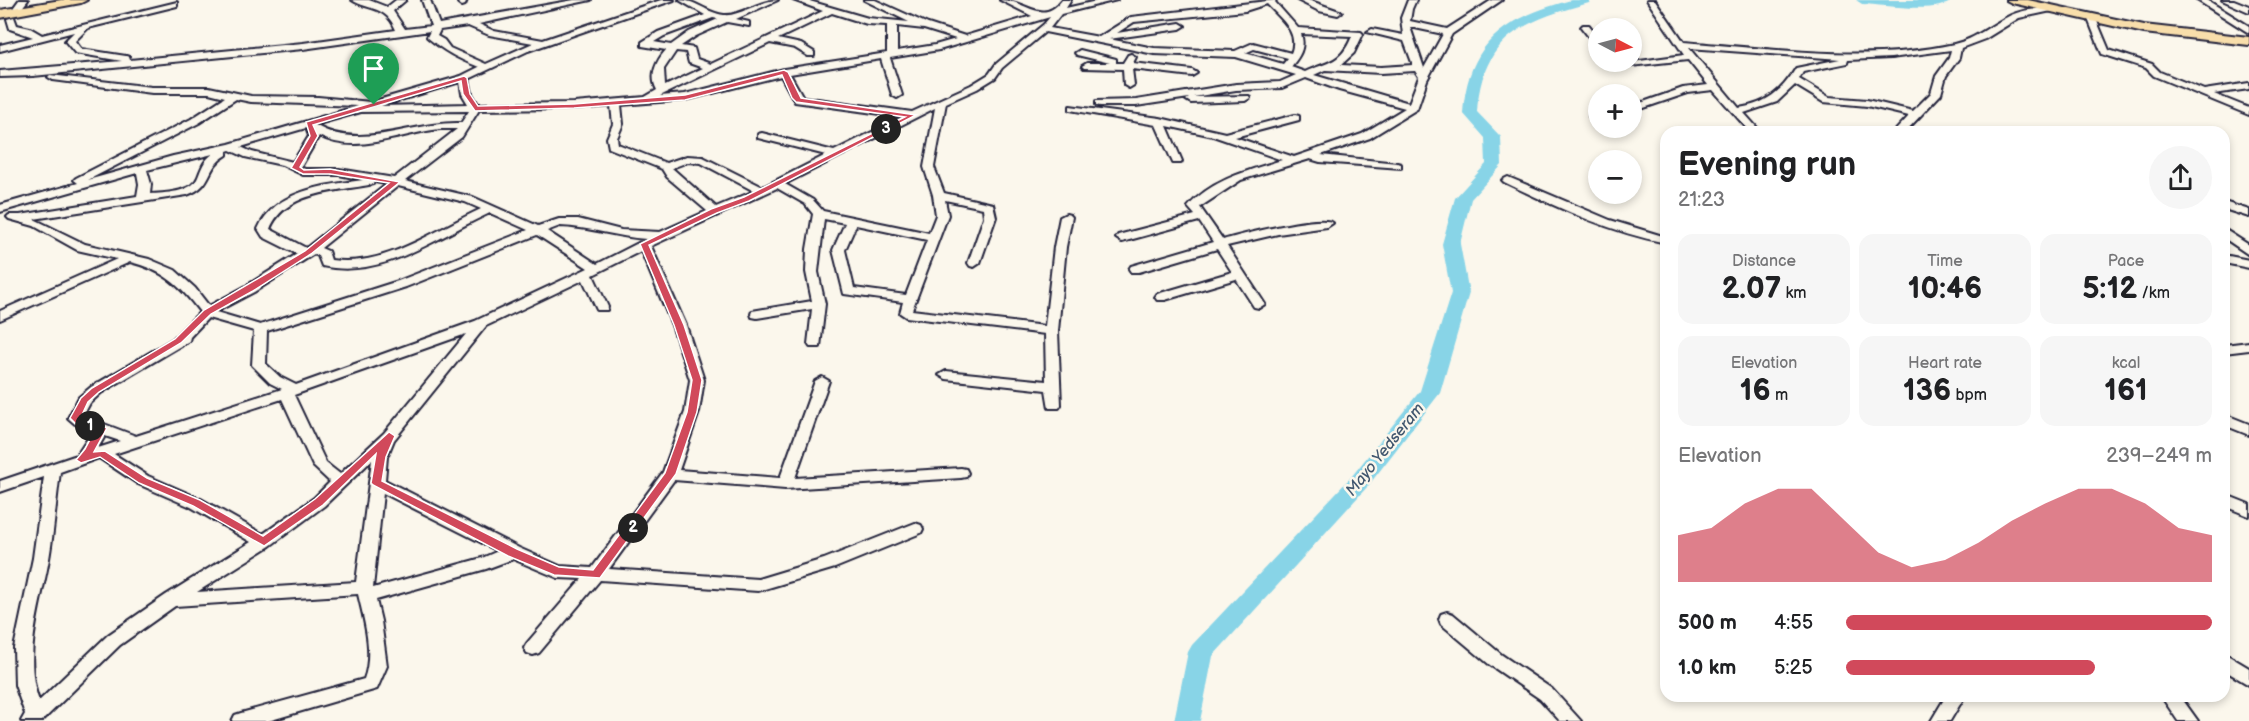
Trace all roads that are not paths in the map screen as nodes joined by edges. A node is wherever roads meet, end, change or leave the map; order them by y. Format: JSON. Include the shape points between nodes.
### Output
{"nodes":[{"id":1,"x":81,"y":0,"type":"edge"},
{"id":2,"x":363,"y":0,"type":"edge"},
{"id":3,"x":402,"y":0,"type":"edge"},
{"id":4,"x":426,"y":0,"type":"edge"},
{"id":5,"x":587,"y":0,"type":"edge"},
{"id":6,"x":683,"y":0,"type":"edge"},
{"id":7,"x":774,"y":0,"type":"edge"},
{"id":8,"x":796,"y":0,"type":"edge"},
{"id":9,"x":868,"y":0,"type":"edge"},
{"id":10,"x":1004,"y":0,"type":"edge"},
{"id":11,"x":1067,"y":0,"type":"edge"},
{"id":12,"x":1113,"y":0,"type":"edge"},
{"id":13,"x":1218,"y":0,"type":"edge"},
{"id":14,"x":1270,"y":0,"type":"edge"},
{"id":15,"x":1301,"y":0,"type":"edge"},
{"id":16,"x":1412,"y":0,"type":"edge"},
{"id":17,"x":1498,"y":0,"type":"edge"},
{"id":18,"x":1651,"y":0,"type":"edge"},
{"id":19,"x":2201,"y":0,"type":"edge"},
{"id":20,"x":2226,"y":0,"type":"edge"},
{"id":21,"x":664,"y":1,"type":"edge"},
{"id":22,"x":815,"y":2,"type":"edge"},
{"id":23,"x":2018,"y":2,"type":"edge"},
{"id":24,"x":554,"y":3,"type":"edge"},
{"id":25,"x":174,"y":4,"type":"dead end"},
{"id":26,"x":1228,"y":9,"type":"junction"},
{"id":27,"x":2249,"y":9,"type":"edge"},
{"id":28,"x":16,"y":10,"type":"edge"},
{"id":29,"x":2052,"y":10,"type":"junction"},
{"id":30,"x":387,"y":11,"type":"junction"},
{"id":31,"x":829,"y":11,"type":"junction"},
{"id":32,"x":1338,"y":12,"type":"dead end"},
{"id":33,"x":1056,"y":13,"type":"junction"},
{"id":34,"x":712,"y":15,"type":"junction"},
{"id":35,"x":725,"y":19,"type":"junction"},
{"id":36,"x":2092,"y":19,"type":"junction"},
{"id":37,"x":469,"y":23,"type":"junction"},
{"id":38,"x":1042,"y":23,"type":"junction"},
{"id":39,"x":92,"y":24,"type":"junction"},
{"id":40,"x":746,"y":24,"type":"dead end"},
{"id":41,"x":892,"y":24,"type":"junction"},
{"id":42,"x":1406,"y":24,"type":"junction"},
{"id":43,"x":0,"y":26,"type":"edge"},
{"id":44,"x":925,"y":26,"type":"junction"},
{"id":45,"x":1180,"y":26,"type":"dead end"},
{"id":46,"x":1586,"y":27,"type":"dead end"},
{"id":47,"x":436,"y":28,"type":"junction"},
{"id":48,"x":1588,"y":30,"type":"edge"},
{"id":49,"x":2249,"y":30,"type":"edge"},
{"id":50,"x":1298,"y":31,"type":"junction"},
{"id":51,"x":401,"y":32,"type":"junction"},
{"id":52,"x":1372,"y":32,"type":"dead end"},
{"id":53,"x":1448,"y":32,"type":"junction"},
{"id":54,"x":40,"y":38,"type":"junction"},
{"id":55,"x":965,"y":39,"type":"junction"},
{"id":56,"x":1103,"y":39,"type":"junction"},
{"id":57,"x":1408,"y":39,"type":"junction"},
{"id":58,"x":769,"y":40,"type":"junction"},
{"id":59,"x":2249,"y":41,"type":"edge"},
{"id":60,"x":544,"y":42,"type":"junction"},
{"id":61,"x":1682,"y":45,"type":"junction"},
{"id":62,"x":1957,"y":46,"type":"junction"},
{"id":63,"x":0,"y":48,"type":"edge"},
{"id":64,"x":673,"y":48,"type":"junction"},
{"id":65,"x":1137,"y":48,"type":"junction"},
{"id":66,"x":1785,"y":52,"type":"junction"},
{"id":67,"x":1080,"y":53,"type":"dead end"},
{"id":68,"x":86,"y":54,"type":"junction"},
{"id":69,"x":811,"y":54,"type":"dead end"},
{"id":70,"x":1237,"y":54,"type":"junction"},
{"id":71,"x":888,"y":55,"type":"junction"},
{"id":72,"x":1295,"y":57,"type":"junction"},
{"id":73,"x":1689,"y":57,"type":"junction"},
{"id":74,"x":1851,"y":57,"type":"junction"},
{"id":75,"x":137,"y":62,"type":"junction"},
{"id":76,"x":1642,"y":62,"type":"edge"},
{"id":77,"x":1127,"y":64,"type":"junction"},
{"id":78,"x":1087,"y":66,"type":"dead end"},
{"id":79,"x":486,"y":67,"type":"junction"},
{"id":80,"x":1333,"y":67,"type":"junction"},
{"id":81,"x":90,"y":68,"type":"junction"},
{"id":82,"x":712,"y":68,"type":"junction"},
{"id":83,"x":1286,"y":68,"type":"junction"},
{"id":84,"x":1419,"y":68,"type":"junction"},
{"id":85,"x":1799,"y":70,"type":"junction"},
{"id":86,"x":784,"y":72,"type":"junction"},
{"id":87,"x":33,"y":73,"type":"junction"},
{"id":88,"x":1192,"y":73,"type":"dead end"},
{"id":89,"x":0,"y":74,"type":"edge"},
{"id":90,"x":1303,"y":75,"type":"junction"},
{"id":91,"x":464,"y":78,"type":"junction"},
{"id":92,"x":1422,"y":80,"type":"junction"},
{"id":93,"x":1795,"y":80,"type":"junction"},
{"id":94,"x":1130,"y":85,"type":"dead end"},
{"id":95,"x":2249,"y":86,"type":"edge"},
{"id":96,"x":1714,"y":87,"type":"junction"},
{"id":97,"x":663,"y":91,"type":"junction"},
{"id":98,"x":2205,"y":92,"type":"junction"},
{"id":99,"x":897,"y":95,"type":"dead end"},
{"id":100,"x":233,"y":96,"type":"junction"},
{"id":101,"x":1178,"y":98,"type":"junction"},
{"id":102,"x":1245,"y":98,"type":"dead end"},
{"id":103,"x":941,"y":101,"type":"junction"},
{"id":104,"x":641,"y":102,"type":"junction"},
{"id":105,"x":616,"y":103,"type":"junction"},
{"id":106,"x":1100,"y":103,"type":"dead end"},
{"id":107,"x":374,"y":105,"type":"junction"},
{"id":108,"x":1642,"y":106,"type":"edge"},
{"id":109,"x":1413,"y":107,"type":"junction"},
{"id":110,"x":475,"y":108,"type":"junction"},
{"id":111,"x":1074,"y":108,"type":"dead end"},
{"id":112,"x":363,"y":109,"type":"junction"},
{"id":113,"x":1736,"y":111,"type":"junction"},
{"id":114,"x":2249,"y":112,"type":"edge"},
{"id":115,"x":913,"y":115,"type":"junction"},
{"id":116,"x":1916,"y":115,"type":"junction"},
{"id":117,"x":1295,"y":118,"type":"dead end"},
{"id":118,"x":1160,"y":121,"type":"junction"},
{"id":119,"x":311,"y":126,"type":"junction"},
{"id":120,"x":465,"y":126,"type":"junction"},
{"id":121,"x":1750,"y":126,"type":"edge"},
{"id":122,"x":1905,"y":126,"type":"edge"},
{"id":123,"x":762,"y":136,"type":"dead end"},
{"id":124,"x":1224,"y":136,"type":"junction"},
{"id":125,"x":232,"y":148,"type":"junction"},
{"id":126,"x":834,"y":154,"type":"junction"},
{"id":127,"x":1310,"y":156,"type":"junction"},
{"id":128,"x":1295,"y":160,"type":"junction"},
{"id":129,"x":1177,"y":161,"type":"dead end"},
{"id":130,"x":1397,"y":166,"type":"dead end"},
{"id":131,"x":666,"y":167,"type":"junction"},
{"id":132,"x":141,"y":168,"type":"junction"},
{"id":133,"x":295,"y":168,"type":"junction"},
{"id":134,"x":1508,"y":180,"type":"dead end"},
{"id":135,"x":389,"y":181,"type":"junction"},
{"id":136,"x":777,"y":184,"type":"junction"},
{"id":137,"x":763,"y":190,"type":"junction"},
{"id":138,"x":51,"y":194,"type":"junction"},
{"id":139,"x":939,"y":195,"type":"junction"},
{"id":140,"x":141,"y":198,"type":"junction"},
{"id":141,"x":2230,"y":207,"type":"edge"},
{"id":142,"x":491,"y":208,"type":"junction"},
{"id":143,"x":0,"y":209,"type":"edge"},
{"id":144,"x":714,"y":211,"type":"junction"},
{"id":145,"x":819,"y":214,"type":"junction"},
{"id":146,"x":2249,"y":214,"type":"edge"},
{"id":147,"x":16,"y":217,"type":"junction"},
{"id":148,"x":1066,"y":217,"type":"dead end"},
{"id":149,"x":1202,"y":217,"type":"junction"},
{"id":150,"x":852,"y":221,"type":"junction"},
{"id":151,"x":1327,"y":223,"type":"dead end"},
{"id":152,"x":2,"y":224,"type":"dead end"},
{"id":153,"x":539,"y":231,"type":"junction"},
{"id":154,"x":662,"y":236,"type":"junction"},
{"id":155,"x":2230,"y":237,"type":"edge"},
{"id":156,"x":934,"y":238,"type":"junction"},
{"id":157,"x":1122,"y":238,"type":"dead end"},
{"id":158,"x":1660,"y":239,"type":"edge"},
{"id":159,"x":1220,"y":243,"type":"junction"},
{"id":160,"x":644,"y":244,"type":"junction"},
{"id":161,"x":311,"y":251,"type":"junction"},
{"id":162,"x":2249,"y":251,"type":"edge"},
{"id":163,"x":129,"y":258,"type":"junction"},
{"id":164,"x":2230,"y":260,"type":"edge"},
{"id":165,"x":974,"y":263,"type":"dead end"},
{"id":166,"x":2249,"y":264,"type":"edge"},
{"id":167,"x":1135,"y":269,"type":"dead end"},
{"id":168,"x":592,"y":271,"type":"junction"},
{"id":169,"x":1239,"y":274,"type":"junction"},
{"id":170,"x":1161,"y":297,"type":"dead end"},
{"id":171,"x":912,"y":299,"type":"junction"},
{"id":172,"x":819,"y":304,"type":"junction"},
{"id":173,"x":1259,"y":304,"type":"dead end"},
{"id":174,"x":602,"y":307,"type":"dead end"},
{"id":175,"x":757,"y":314,"type":"dead end"},
{"id":176,"x":212,"y":315,"type":"junction"},
{"id":177,"x":0,"y":316,"type":"edge"},
{"id":178,"x":482,"y":323,"type":"junction"},
{"id":179,"x":261,"y":329,"type":"junction"},
{"id":180,"x":1051,"y":331,"type":"junction"},
{"id":181,"x":814,"y":344,"type":"dead end"},
{"id":182,"x":2249,"y":346,"type":"edge"},
{"id":183,"x":2230,"y":348,"type":"edge"},
{"id":184,"x":946,"y":375,"type":"dead end"},
{"id":185,"x":822,"y":381,"type":"dead end"},
{"id":186,"x":1053,"y":386,"type":"junction"},
{"id":187,"x":291,"y":392,"type":"junction"},
{"id":188,"x":1054,"y":405,"type":"dead end"},
{"id":189,"x":2230,"y":422,"type":"edge"},
{"id":190,"x":101,"y":428,"type":"junction"},
{"id":191,"x":2249,"y":430,"type":"edge"},
{"id":192,"x":389,"y":436,"type":"junction"},
{"id":193,"x":137,"y":442,"type":"junction"},
{"id":194,"x":102,"y":453,"type":"junction"},
{"id":195,"x":81,"y":460,"type":"junction"},
{"id":196,"x":53,"y":469,"type":"junction"},
{"id":197,"x":961,"y":473,"type":"dead end"},
{"id":198,"x":670,"y":474,"type":"junction"},
{"id":199,"x":341,"y":483,"type":"junction"},
{"id":200,"x":377,"y":483,"type":"junction"},
{"id":201,"x":785,"y":484,"type":"junction"},
{"id":202,"x":0,"y":487,"type":"edge"},
{"id":203,"x":915,"y":529,"type":"dead end"},
{"id":204,"x":264,"y":542,"type":"junction"},
{"id":205,"x":513,"y":552,"type":"junction"},
{"id":206,"x":596,"y":574,"type":"junction"},
{"id":207,"x":366,"y":592,"type":"junction"},
{"id":208,"x":172,"y":600,"type":"junction"},
{"id":209,"x":1448,"y":619,"type":"dead end"},
{"id":210,"x":533,"y":648,"type":"dead end"},
{"id":211,"x":2230,"y":664,"type":"edge"},
{"id":212,"x":2249,"y":678,"type":"edge"},
{"id":213,"x":1952,"y":702,"type":"edge"},
{"id":214,"x":2175,"y":702,"type":"edge"},
{"id":215,"x":32,"y":718,"type":"edge"},
{"id":216,"x":241,"y":721,"type":"edge"},
{"id":217,"x":1572,"y":721,"type":"edge"},
{"id":218,"x":1940,"y":721,"type":"edge"},
{"id":219,"x":2189,"y":721,"type":"edge"}],
"edges":[{"from":1,"to":28,"type":"main road"},
{"from":2,"to":30,"type":"street"},
{"from":3,"to":30,"type":"street"},
{"from":4,"to":47,"type":"street"},
{"from":5,"to":24,"type":"street"},
{"from":6,"to":34,"type":"street"},
{"from":7,"to":35,"type":"street"},
{"from":8,"to":22,"type":"street"},
{"from":9,"to":44,"type":"street"},
{"from":10,"to":38,"type":"street"},
{"from":11,"to":33,"type":"street"},
{"from":12,"to":33,"type":"street"},
{"from":13,"to":26,"type":"street"},
{"from":14,"to":26,"type":"street"},
{"from":14,"to":50,"type":"street"},
{"from":15,"to":32,"type":"street"},
{"from":16,"to":42,"type":"street","via":[[1404,18]]},
{"from":17,"to":53,"type":"street"},
{"from":18,"to":61,"type":"street"},
{"from":19,"to":49,"type":"street"},
{"from":20,"to":27,"type":"street"},
{"from":21,"to":60,"type":"street"},
{"from":22,"to":31,"type":"street"},
{"from":23,"to":29,"type":"main road"},
{"from":24,"to":37,"type":"street"},
{"from":25,"to":39,"type":"street"},
{"from":26,"to":56,"type":"street","via":[[1131,20]]},
{"from":28,"to":43,"type":"street"},
{"from":28,"to":54,"type":"street","via":[[13,27]]},
{"from":29,"to":36,"type":"main road"},
{"from":29,"to":62,"type":"street","via":[[2016,16],[1982,37]]},
{"from":30,"to":51,"type":"street","via":[[399,23]]},
{"from":31,"to":41,"type":"street"},
{"from":31,"to":58,"type":"street"},
{"from":33,"to":38,"type":"street"},
{"from":34,"to":35,"type":"street"},
{"from":34,"to":64,"type":"street","via":[[645,43]]},
{"from":35,"to":40,"type":"street"},
{"from":35,"to":64,"type":"street"},
{"from":36,"to":59,"type":"main road"},
{"from":36,"to":98,"type":"street","via":[[2105,52],[2149,66],[2157,74]]},
{"from":37,"to":47,"type":"street"},
{"from":37,"to":60,"type":"street","via":[[492,33]]},
{"from":38,"to":55,"type":"street"},
{"from":38,"to":56,"type":"street"},
{"from":38,"to":103,"type":"street","via":[[992,76]]},
{"from":39,"to":54,"type":"street"},
{"from":39,"to":68,"type":"street","via":[[70,41]]},
{"from":41,"to":44,"type":"street"},
{"from":41,"to":71,"type":"street"},
{"from":42,"to":53,"type":"street"},
{"from":42,"to":57,"type":"street"},
{"from":44,"to":55,"type":"street"},
{"from":45,"to":56,"type":"street"},
{"from":46,"to":48,"type":"street"},
{"from":47,"to":51,"type":"street"},
{"from":47,"to":79,"type":"street","via":[[432,37],[447,50]]},
{"from":50,"to":72,"type":"street"},
{"from":50,"to":80,"type":"street","via":[[1358,34],[1351,51]]},
{"from":51,"to":75,"type":"street"},
{"from":52,"to":57,"type":"street"},
{"from":53,"to":92,"type":"street"},
{"from":54,"to":63,"type":"street"},
{"from":55,"to":71,"type":"street"},
{"from":56,"to":65,"type":"street"},
{"from":57,"to":84,"type":"street"},
{"from":58,"to":69,"type":"street","via":[[798,46]]},
{"from":58,"to":82,"type":"street"},
{"from":60,"to":79,"type":"street"},
{"from":61,"to":66,"type":"street"},
{"from":61,"to":73,"type":"street"},
{"from":62,"to":74,"type":"street"},
{"from":62,"to":116,"type":"street","via":[[1936,94]]},
{"from":64,"to":82,"type":"street","via":[[691,50],[692,61]]},
{"from":64,"to":97,"type":"street","via":[[658,73],[658,85]]},
{"from":65,"to":70,"type":"street"},
{"from":65,"to":77,"type":"street"},
{"from":66,"to":74,"type":"street"},
{"from":66,"to":85,"type":"street"},
{"from":67,"to":77,"type":"street"},
{"from":68,"to":75,"type":"street"},
{"from":68,"to":81,"type":"street","via":[[96,62]]},
{"from":70,"to":72,"type":"street","via":[[1253,46]]},
{"from":70,"to":83,"type":"street"},
{"from":71,"to":86,"type":"street"},
{"from":71,"to":99,"type":"street"},
{"from":72,"to":83,"type":"street"},
{"from":73,"to":76,"type":"street"},
{"from":73,"to":96,"type":"street"},
{"from":74,"to":85,"type":"street"},
{"from":75,"to":81,"type":"street"},
{"from":77,"to":78,"type":"street"},
{"from":77,"to":88,"type":"street"},
{"from":77,"to":94,"type":"street"},
{"from":79,"to":91,"type":"street"},
{"from":80,"to":84,"type":"street"},
{"from":80,"to":90,"type":"street"},
{"from":81,"to":87,"type":"street"},
{"from":82,"to":97,"type":"street"},
{"from":83,"to":90,"type":"street"},
{"from":84,"to":92,"type":"street"},
{"from":85,"to":93,"type":"street"},
{"from":86,"to":104,"type":"street","via":[[685,97]]},
{"from":86,"to":115,"type":"street","via":[[799,100]]},
{"from":87,"to":89,"type":"street"},
{"from":87,"to":100,"type":"street"},
{"from":90,"to":101,"type":"street","via":[[1282,86],[1227,88]]},
{"from":90,"to":109,"type":"street"},
{"from":91,"to":107,"type":"street"},
{"from":91,"to":110,"type":"street"},
{"from":92,"to":109,"type":"street"},
{"from":93,"to":113,"type":"street","via":[[1774,102]]},
{"from":93,"to":116,"type":"street","via":[[1827,100],[1867,103]]},
{"from":95,"to":98,"type":"street"},
{"from":96,"to":108,"type":"street","via":[[1687,90]]},
{"from":96,"to":113,"type":"street"},
{"from":97,"to":104,"type":"street"},
{"from":98,"to":114,"type":"street"},
{"from":100,"to":107,"type":"street"},
{"from":100,"to":138,"type":"street","via":[[195,121]]},
{"from":101,"to":102,"type":"street"},
{"from":101,"to":106,"type":"street"},
{"from":103,"to":115,"type":"street"},
{"from":103,"to":139,"type":"street","via":[[929,167]]},
{"from":104,"to":105,"type":"street"},
{"from":105,"to":110,"type":"street"},
{"from":105,"to":131,"type":"street","via":[[618,124],[613,146]]},
{"from":107,"to":112,"type":"street"},
{"from":109,"to":127,"type":"street","via":[[1366,136]]},
{"from":110,"to":112,"type":"street"},
{"from":110,"to":120,"type":"street"},
{"from":111,"to":118,"type":"street"},
{"from":112,"to":119,"type":"street"},
{"from":113,"to":121,"type":"street"},
{"from":115,"to":126,"type":"street"},
{"from":116,"to":122,"type":"street"},
{"from":117,"to":124,"type":"street"},
{"from":118,"to":124,"type":"street"},
{"from":118,"to":129,"type":"street"},
{"from":119,"to":120,"type":"street","via":[[331,138],[353,141],[438,125]]},
{"from":119,"to":125,"type":"street"},
{"from":119,"to":133,"type":"street","via":[[314,136]]},
{"from":120,"to":135,"type":"street","via":[[458,135]]},
{"from":123,"to":126,"type":"street"},
{"from":124,"to":128,"type":"street"},
{"from":125,"to":132,"type":"street"},
{"from":125,"to":133,"type":"street"},
{"from":125,"to":140,"type":"street","via":[[210,160],[201,183],[194,188]]},
{"from":126,"to":136,"type":"street"},
{"from":127,"to":128,"type":"street"},
{"from":127,"to":130,"type":"street"},
{"from":128,"to":149,"type":"street","via":[[1237,178],[1194,207]]},
{"from":131,"to":137,"type":"street","via":[[687,159],[703,160]]},
{"from":131,"to":144,"type":"street","via":[[671,176]]},
{"from":132,"to":138,"type":"street"},
{"from":132,"to":140,"type":"street","via":[[145,184]]},
{"from":133,"to":135,"type":"street"},
{"from":134,"to":158,"type":"street","via":[[1617,228]]},
{"from":135,"to":142,"type":"street","via":[[469,199]]},
{"from":135,"to":161,"type":"street"},
{"from":135,"to":161,"type":"street","via":[[304,195],[273,211],[266,220],[267,234],[298,250]]},
{"from":136,"to":137,"type":"street"},
{"from":136,"to":145,"type":"street","via":[[809,202]]},
{"from":137,"to":144,"type":"street"},
{"from":138,"to":143,"type":"street"},
{"from":138,"to":147,"type":"street"},
{"from":139,"to":156,"type":"street","via":[[942,215]]},
{"from":139,"to":165,"type":"street","via":[[990,206]]},
{"from":140,"to":147,"type":"street"},
{"from":141,"to":146,"type":"street"},
{"from":142,"to":153,"type":"street"},
{"from":142,"to":161,"type":"street","via":[[426,242],[370,263],[326,263],[324,254]]},
{"from":144,"to":154,"type":"street"},
{"from":145,"to":150,"type":"street"},
{"from":145,"to":172,"type":"street","via":[[812,272]]},
{"from":147,"to":152,"type":"street"},
{"from":147,"to":163,"type":"street","via":[[81,247]]},
{"from":148,"to":180,"type":"street"},
{"from":149,"to":157,"type":"street"},
{"from":149,"to":159,"type":"street"},
{"from":150,"to":156,"type":"street"},
{"from":150,"to":171,"type":"street","via":[[839,250],[848,291]]},
{"from":151,"to":159,"type":"street"},
{"from":153,"to":154,"type":"street","via":[[568,221],[621,234]]},
{"from":153,"to":168,"type":"street"},
{"from":153,"to":179,"type":"street","via":[[402,284]]},
{"from":154,"to":160,"type":"street"},
{"from":155,"to":162,"type":"street"},
{"from":156,"to":171,"type":"street"},
{"from":159,"to":167,"type":"street"},
{"from":159,"to":169,"type":"street"},
{"from":160,"to":168,"type":"street"},
{"from":160,"to":198,"type":"street","via":[[679,325],[697,380],[692,412]]},
{"from":161,"to":176,"type":"street"},
{"from":163,"to":176,"type":"street","via":[[171,273]]},
{"from":163,"to":177,"type":"street"},
{"from":164,"to":166,"type":"street"},
{"from":168,"to":174,"type":"street"},
{"from":168,"to":178,"type":"street"},
{"from":169,"to":170,"type":"street"},
{"from":169,"to":173,"type":"street"},
{"from":171,"to":180,"type":"street","via":[[906,312],[914,315]]},
{"from":172,"to":175,"type":"street"},
{"from":172,"to":181,"type":"street"},
{"from":176,"to":179,"type":"street"},
{"from":176,"to":190,"type":"street","via":[[84,400],[75,418],[81,424]]},
{"from":178,"to":187,"type":"street"},
{"from":178,"to":192,"type":"street"},
{"from":179,"to":187,"type":"street","via":[[259,365]]},
{"from":180,"to":186,"type":"street"},
{"from":182,"to":183,"type":"street"},
{"from":184,"to":186,"type":"street"},
{"from":185,"to":201,"type":"street"},
{"from":186,"to":188,"type":"street"},
{"from":187,"to":193,"type":"street"},
{"from":187,"to":199,"type":"street","via":[[320,466]]},
{"from":189,"to":191,"type":"street"},
{"from":190,"to":193,"type":"street"},
{"from":190,"to":195,"type":"street"},
{"from":192,"to":199,"type":"street"},
{"from":192,"to":200,"type":"street","via":[[380,457]]},
{"from":193,"to":194,"type":"street"},
{"from":194,"to":195,"type":"street"},
{"from":194,"to":204,"type":"street","via":[[143,480],[196,503]]},
{"from":195,"to":196,"type":"street"},
{"from":196,"to":202,"type":"street"},
{"from":196,"to":215,"type":"street","via":[[23,648],[24,685]]},
{"from":197,"to":201,"type":"street"},
{"from":198,"to":201,"type":"street"},
{"from":198,"to":206,"type":"street"},
{"from":199,"to":204,"type":"street"},
{"from":200,"to":205,"type":"street"},
{"from":200,"to":207,"type":"street"},
{"from":203,"to":206,"type":"street","via":[[829,564],[758,585]]},
{"from":204,"to":208,"type":"street"},
{"from":205,"to":206,"type":"street","via":[[558,572]]},
{"from":205,"to":207,"type":"street","via":[[486,563]]},
{"from":206,"to":210,"type":"street"},
{"from":207,"to":208,"type":"street"},
{"from":207,"to":216,"type":"street","via":[[378,666],[371,684]]},
{"from":208,"to":215,"type":"street","via":[[114,640]]},
{"from":209,"to":217,"type":"street","via":[[1496,660],[1546,694]]},
{"from":211,"to":212,"type":"street"},
{"from":213,"to":218,"type":"street"},
{"from":214,"to":219,"type":"street"}]}
